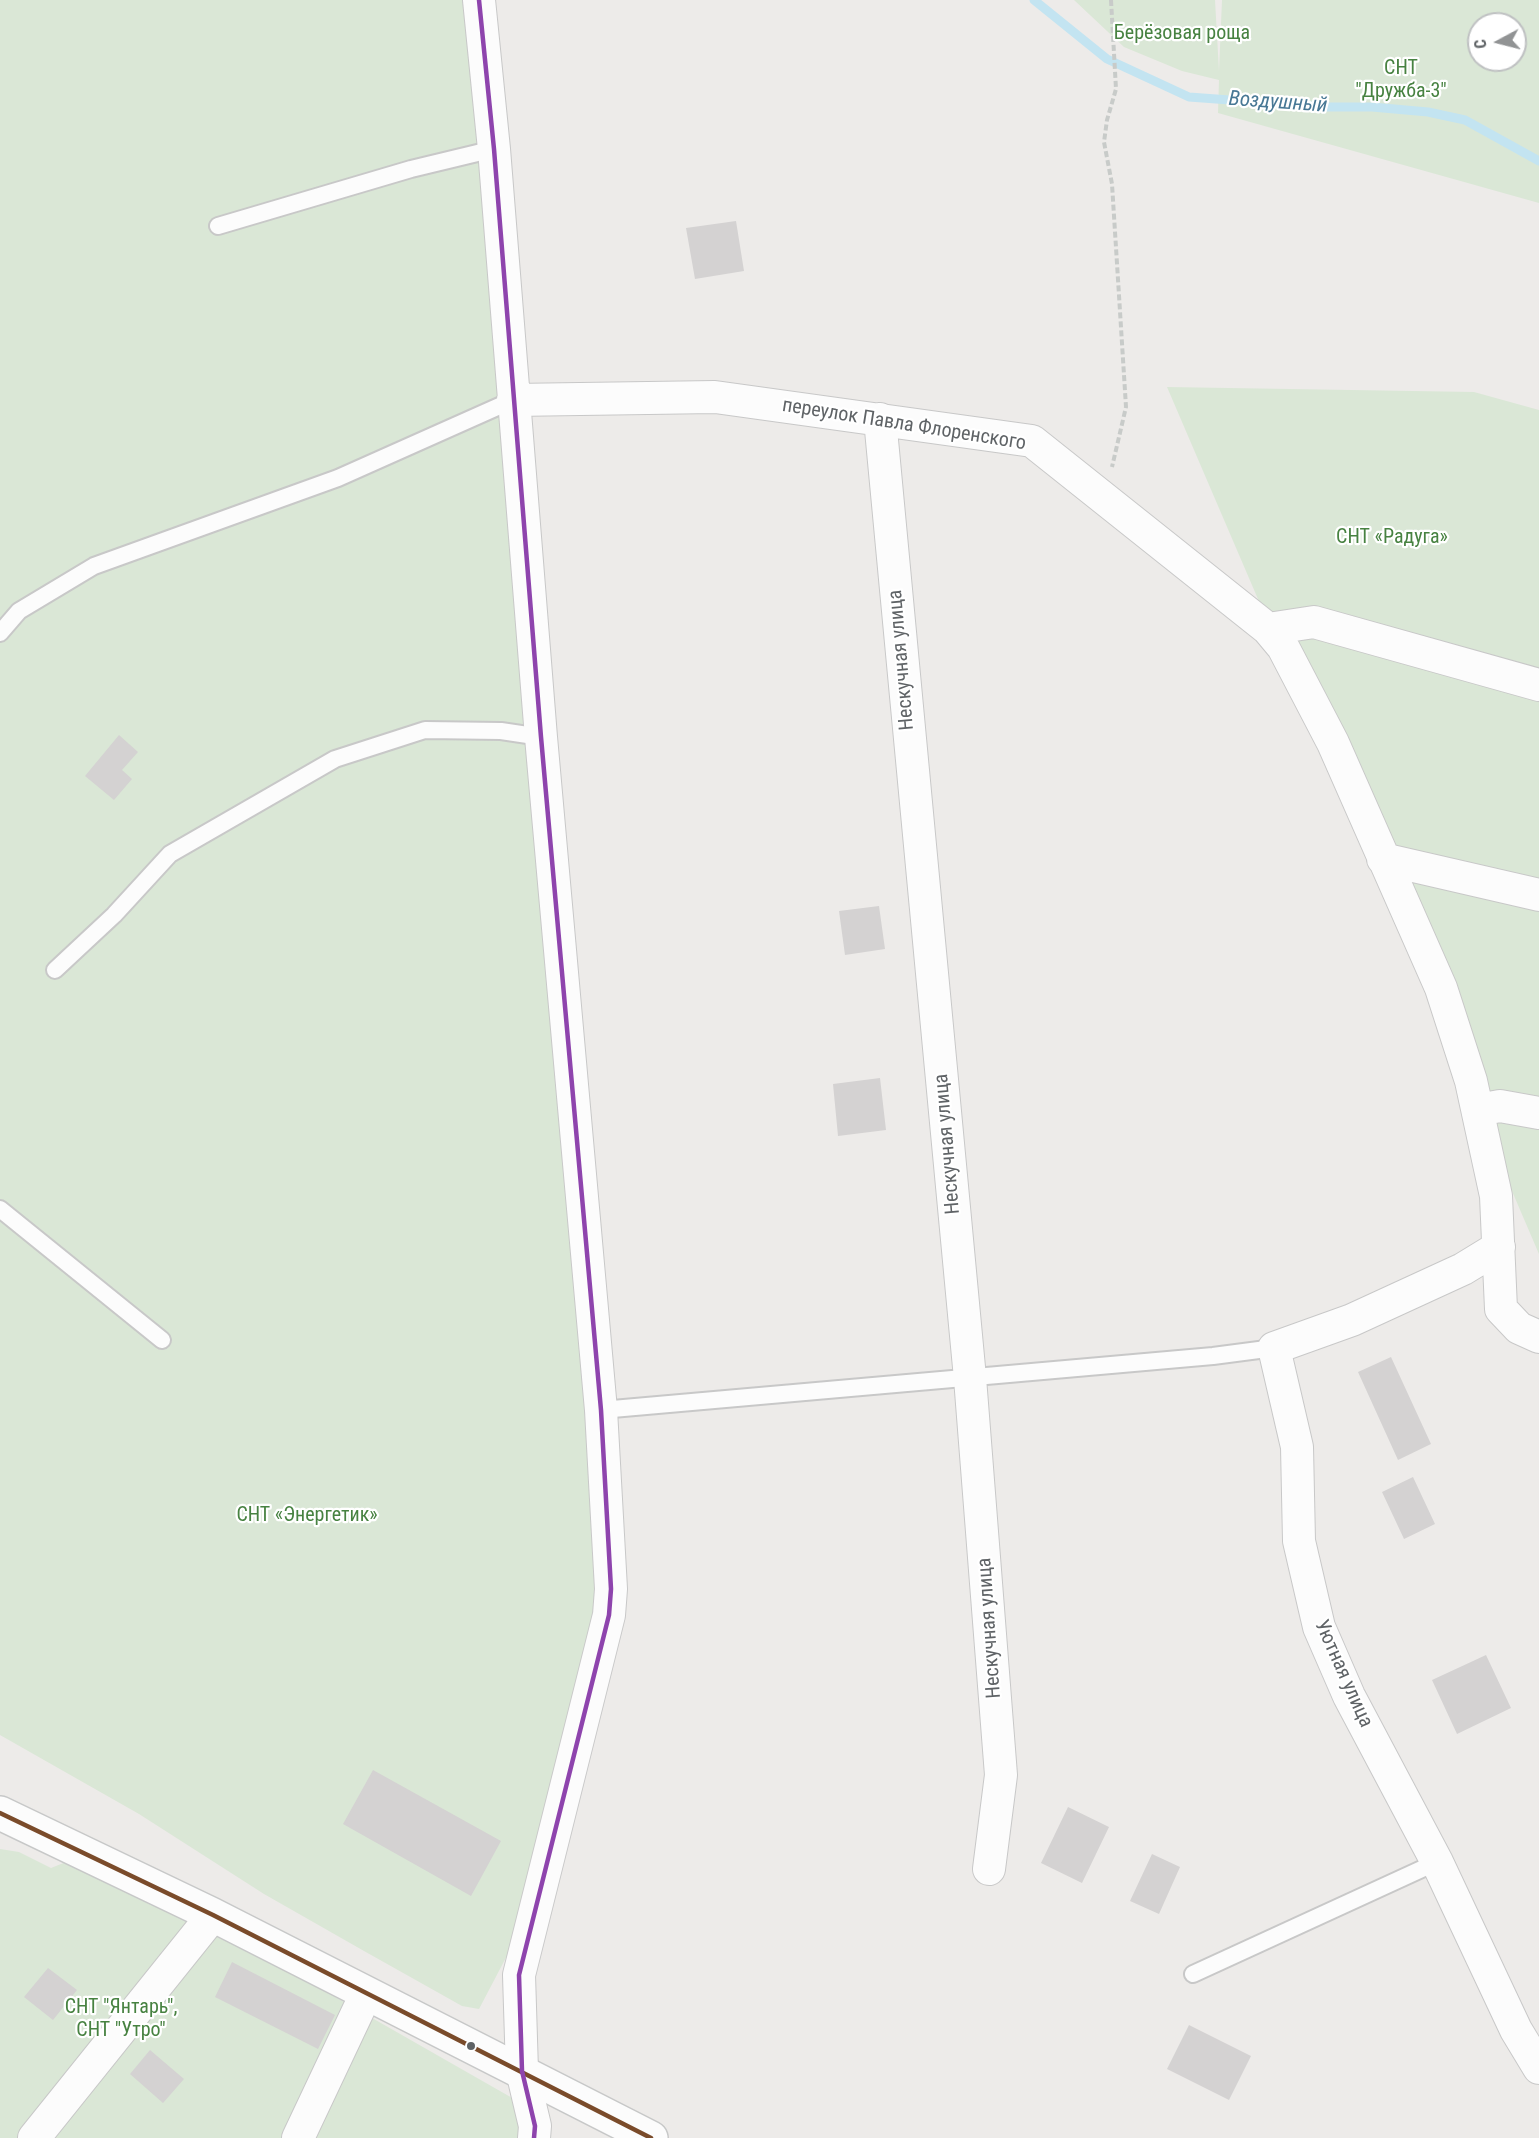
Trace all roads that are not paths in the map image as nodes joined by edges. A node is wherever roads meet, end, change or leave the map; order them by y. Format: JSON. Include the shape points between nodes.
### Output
{"nodes":[{"id":1,"x":479,"y":0,"type":"edge"},
{"id":2,"x":494,"y":149,"type":"junction"},
{"id":3,"x":218,"y":226,"type":"dead end"},
{"id":4,"x":513,"y":400,"type":"junction"},
{"id":5,"x":880,"y":419,"type":"junction"},
{"id":6,"x":1268,"y":629,"type":"junction"},
{"id":7,"x":0,"y":633,"type":"edge"},
{"id":8,"x":1539,"y":685,"type":"edge"},
{"id":9,"x":541,"y":737,"type":"junction"},
{"id":10,"x":1383,"y":859,"type":"junction"},
{"id":11,"x":1539,"y":895,"type":"edge"},
{"id":12,"x":55,"y":970,"type":"dead end"},
{"id":13,"x":1478,"y":1110,"type":"junction"},
{"id":14,"x":1539,"y":1113,"type":"edge"},
{"id":15,"x":0,"y":1209,"type":"edge"},
{"id":16,"x":1499,"y":1246,"type":"junction"},
{"id":17,"x":1539,"y":1337,"type":"edge"},
{"id":18,"x":162,"y":1340,"type":"dead end"},
{"id":19,"x":1274,"y":1348,"type":"junction"},
{"id":20,"x":970,"y":1377,"type":"junction"},
{"id":21,"x":601,"y":1410,"type":"junction"},
{"id":22,"x":0,"y":1813,"type":"edge"},
{"id":23,"x":1437,"y":1862,"type":"junction"},
{"id":24,"x":989,"y":1869,"type":"dead end"},
{"id":25,"x":213,"y":1915,"type":"junction"},
{"id":26,"x":1193,"y":1974,"type":"dead end"},
{"id":27,"x":366,"y":1994,"type":"junction"},
{"id":28,"x":1539,"y":2068,"type":"edge"},
{"id":29,"x":522,"y":2071,"type":"junction"},
{"id":30,"x":34,"y":2138,"type":"edge"},
{"id":31,"x":298,"y":2138,"type":"edge"},
{"id":32,"x":534,"y":2138,"type":"edge"},
{"id":33,"x":651,"y":2138,"type":"edge"}],
"edges":[{"from":1,"to":2,"type":"street"},
{"from":2,"to":3,"type":"lane","via":[[411,169]]},
{"from":2,"to":4,"type":"street"},
{"from":4,"to":5,"type":"street","name":"переулок Павла Флоренского","via":[[715,397]]},
{"from":4,"to":7,"type":"lane","via":[[338,478],[94,566],[19,611]]},
{"from":4,"to":9,"type":"street"},
{"from":5,"to":6,"type":"street","name":"переулок Павла Флоренского","via":[[1032,441]]},
{"from":5,"to":20,"type":"street","name":"Нескучная улица"},
{"from":6,"to":8,"type":"street","via":[[1314,622]]},
{"from":6,"to":10,"type":"street","name":"переулок Павла Флоренского","via":[[1283,647],[1333,743]]},
{"from":9,"to":12,"type":"lane","via":[[501,731],[425,730],[334,759],[170,855]]},
{"from":9,"to":21,"type":"street"},
{"from":10,"to":11,"type":"street"},
{"from":10,"to":13,"type":"street","name":"переулок Павла Флоренского","via":[[1441,988]]},
{"from":13,"to":14,"type":"street","via":[[1500,1106]]},
{"from":13,"to":16,"type":"street","name":"переулок Павла Флоренского","via":[[1496,1196]]},
{"from":15,"to":18,"type":"lane"},
{"from":16,"to":17,"type":"street","name":"переулок Павла Флоренского","via":[[1501,1309],[1519,1328]]},
{"from":16,"to":19,"type":"street","via":[[1463,1269],[1352,1320]]},
{"from":19,"to":20,"type":"lane"},
{"from":19,"to":23,"type":"street","name":"Уютная улица","via":[[1297,1447],[1299,1541],[1319,1627],[1349,1696]]},
{"from":20,"to":21,"type":"lane"},
{"from":20,"to":24,"type":"street","name":"Нескучная улица","via":[[1002,1775]]},
{"from":21,"to":29,"type":"street","via":[[611,1589],[609,1615],[519,1975]]},
{"from":22,"to":25,"type":"street"},
{"from":23,"to":26,"type":"lane"},
{"from":23,"to":28,"type":"street","name":"Уютная улица","via":[[1516,2030]]},
{"from":25,"to":27,"type":"street"},
{"from":25,"to":30,"type":"street"},
{"from":27,"to":29,"type":"street"},
{"from":27,"to":31,"type":"street"},
{"from":29,"to":32,"type":"street","via":[[535,2126]]},
{"from":29,"to":33,"type":"street"}]}
